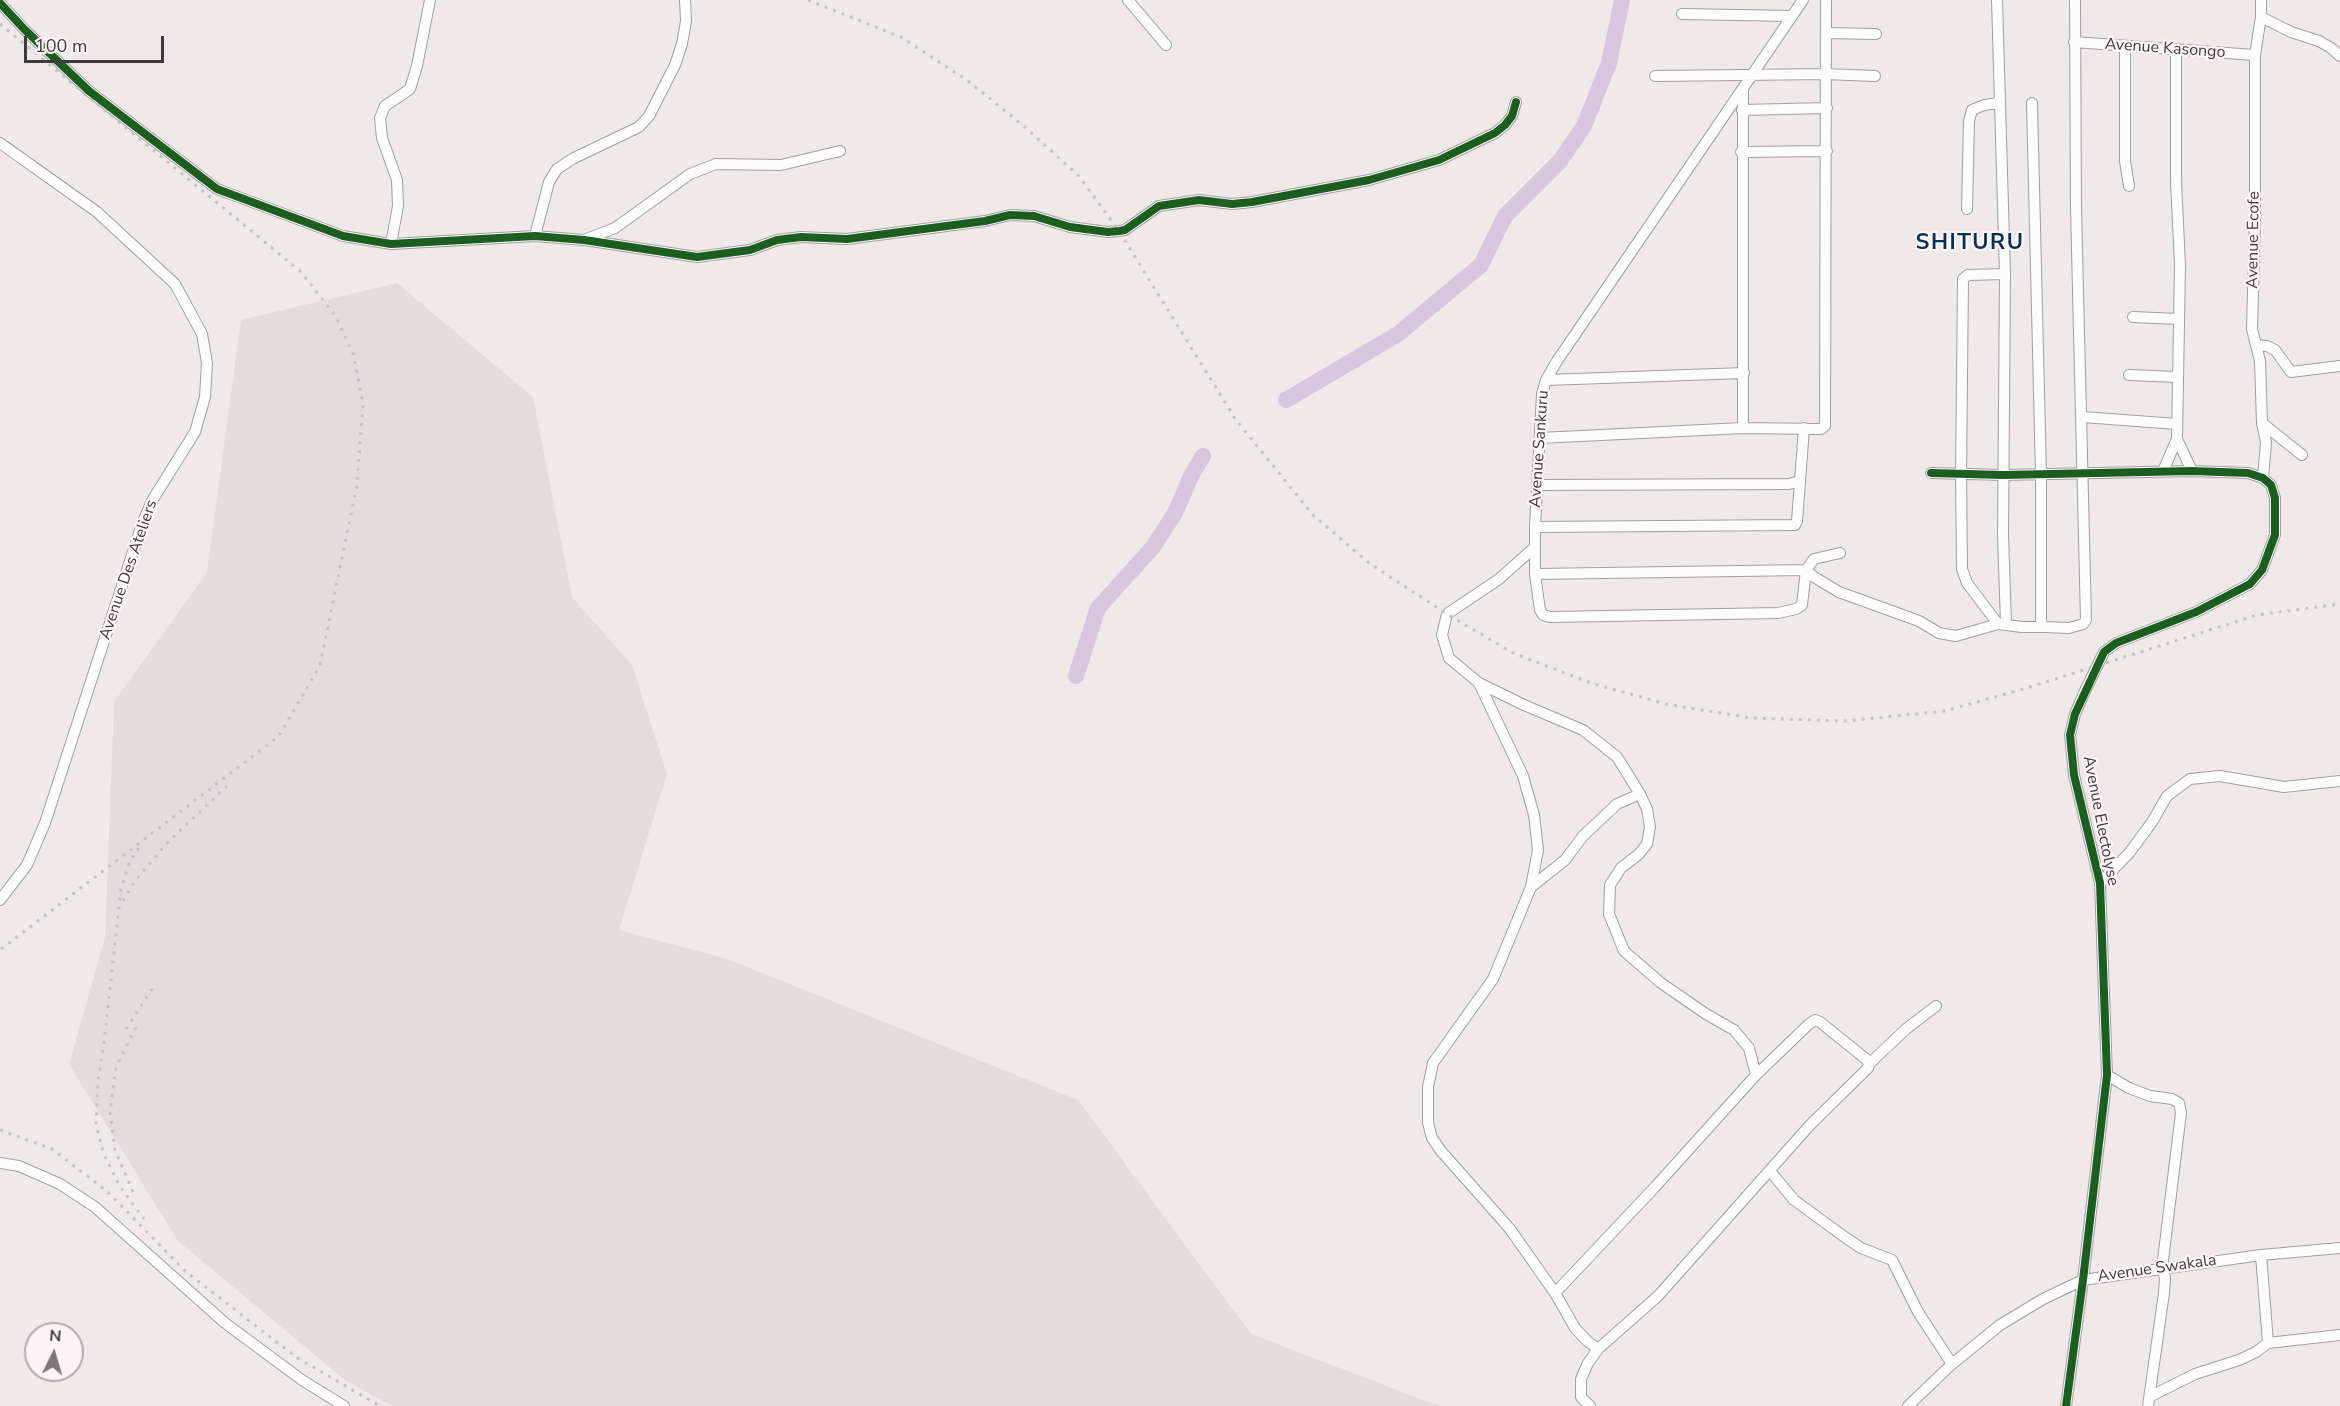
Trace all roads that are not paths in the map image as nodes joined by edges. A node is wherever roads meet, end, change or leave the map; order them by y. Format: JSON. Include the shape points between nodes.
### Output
{"nodes":[{"id":1,"x":430,"y":0,"type":"edge"},
{"id":2,"x":685,"y":0,"type":"edge"},
{"id":3,"x":1128,"y":0,"type":"edge"},
{"id":4,"x":1803,"y":0,"type":"edge"},
{"id":5,"x":1826,"y":0,"type":"edge"},
{"id":6,"x":1997,"y":0,"type":"edge"},
{"id":7,"x":2075,"y":0,"type":"edge"},
{"id":8,"x":2261,"y":0,"type":"edge"},
{"id":9,"x":0,"y":3,"type":"edge"},
{"id":10,"x":1682,"y":14,"type":"dead end"},
{"id":11,"x":1791,"y":16,"type":"junction"},
{"id":12,"x":2261,"y":17,"type":"junction"},
{"id":13,"x":1827,"y":33,"type":"junction"},
{"id":14,"x":1876,"y":34,"type":"dead end"},
{"id":15,"x":2074,"y":42,"type":"junction"},
{"id":16,"x":1166,"y":45,"type":"dead end"},
{"id":17,"x":2125,"y":47,"type":"junction"},
{"id":18,"x":2176,"y":49,"type":"junction"},
{"id":19,"x":2255,"y":55,"type":"junction"},
{"id":20,"x":2340,"y":56,"type":"edge"},
{"id":21,"x":1752,"y":74,"type":"junction"},
{"id":22,"x":1825,"y":74,"type":"junction"},
{"id":23,"x":1654,"y":76,"type":"dead end"},
{"id":24,"x":1875,"y":76,"type":"dead end"},
{"id":25,"x":1743,"y":88,"type":"junction"},
{"id":26,"x":1516,"y":102,"type":"dead end"},
{"id":27,"x":1999,"y":103,"type":"junction"},
{"id":28,"x":2031,"y":104,"type":"dead end"},
{"id":29,"x":1827,"y":108,"type":"junction"},
{"id":30,"x":1743,"y":110,"type":"junction"},
{"id":31,"x":0,"y":142,"type":"edge"},
{"id":32,"x":840,"y":151,"type":"dead end"},
{"id":33,"x":1827,"y":151,"type":"junction"},
{"id":34,"x":1741,"y":152,"type":"junction"},
{"id":35,"x":2129,"y":186,"type":"dead end"},
{"id":36,"x":1967,"y":209,"type":"dead end"},
{"id":37,"x":535,"y":236,"type":"junction"},
{"id":38,"x":584,"y":240,"type":"junction"},
{"id":39,"x":391,"y":244,"type":"junction"},
{"id":40,"x":2005,"y":274,"type":"junction"},
{"id":41,"x":2133,"y":317,"type":"dead end"},
{"id":42,"x":2178,"y":319,"type":"junction"},
{"id":43,"x":2256,"y":345,"type":"junction"},
{"id":44,"x":2340,"y":366,"type":"edge"},
{"id":45,"x":1744,"y":374,"type":"junction"},
{"id":46,"x":2129,"y":375,"type":"dead end"},
{"id":47,"x":2177,"y":377,"type":"junction"},
{"id":48,"x":1546,"y":380,"type":"junction"},
{"id":49,"x":2083,"y":417,"type":"junction"},
{"id":50,"x":2262,"y":423,"type":"junction"},
{"id":51,"x":2177,"y":424,"type":"junction"},
{"id":52,"x":1743,"y":428,"type":"junction"},
{"id":53,"x":1804,"y":428,"type":"junction"},
{"id":54,"x":1540,"y":438,"type":"junction"},
{"id":55,"x":2177,"y":439,"type":"junction"},
{"id":56,"x":2302,"y":455,"type":"dead end"},
{"id":57,"x":2163,"y":471,"type":"junction"},
{"id":58,"x":2192,"y":471,"type":"junction"},
{"id":59,"x":2082,"y":472,"type":"junction"},
{"id":60,"x":1931,"y":473,"type":"dead end"},
{"id":61,"x":1961,"y":475,"type":"junction"},
{"id":62,"x":2003,"y":475,"type":"junction"},
{"id":63,"x":2041,"y":475,"type":"junction"},
{"id":64,"x":2263,"y":478,"type":"junction"},
{"id":65,"x":1800,"y":481,"type":"junction"},
{"id":66,"x":1537,"y":485,"type":"junction"},
{"id":67,"x":1535,"y":527,"type":"junction"},
{"id":68,"x":1535,"y":547,"type":"junction"},
{"id":69,"x":1840,"y":553,"type":"dead end"},
{"id":70,"x":1806,"y":570,"type":"junction"},
{"id":71,"x":1535,"y":574,"type":"junction"},
{"id":72,"x":2002,"y":624,"type":"junction"},
{"id":73,"x":2044,"y":627,"type":"junction"},
{"id":74,"x":1479,"y":683,"type":"junction"},
{"id":75,"x":2340,"y":780,"type":"edge"},
{"id":76,"x":1640,"y":794,"type":"junction"},
{"id":77,"x":2100,"y":883,"type":"junction"},
{"id":78,"x":1532,"y":887,"type":"junction"},
{"id":79,"x":0,"y":900,"type":"edge"},
{"id":80,"x":1936,"y":1006,"type":"dead end"},
{"id":81,"x":1869,"y":1064,"type":"junction"},
{"id":82,"x":2107,"y":1075,"type":"junction"},
{"id":83,"x":1756,"y":1076,"type":"junction"},
{"id":84,"x":0,"y":1163,"type":"edge"},
{"id":85,"x":1770,"y":1171,"type":"junction"},
{"id":86,"x":2340,"y":1248,"type":"edge"},
{"id":87,"x":2261,"y":1255,"type":"junction"},
{"id":88,"x":2162,"y":1268,"type":"junction"},
{"id":89,"x":2083,"y":1280,"type":"junction"},
{"id":90,"x":1555,"y":1293,"type":"junction"},
{"id":91,"x":2340,"y":1335,"type":"edge"},
{"id":92,"x":2268,"y":1343,"type":"junction"},
{"id":93,"x":1598,"y":1349,"type":"junction"},
{"id":94,"x":1952,"y":1364,"type":"junction"},
{"id":95,"x":2150,"y":1401,"type":"edge"},
{"id":96,"x":344,"y":1406,"type":"edge"},
{"id":97,"x":1590,"y":1406,"type":"edge"},
{"id":98,"x":1908,"y":1406,"type":"edge"},
{"id":99,"x":2066,"y":1406,"type":"edge"}],
"edges":[{"from":1,"to":39,"type":"street","via":[[410,89],[385,106],[380,118],[382,138],[397,180],[398,206]]},
{"from":2,"to":37,"type":"street","via":[[682,44],[649,116],[639,128],[556,169]]},
{"from":3,"to":16,"type":"street"},
{"from":4,"to":11,"type":"street","name":"Avenue Sankuru"},
{"from":5,"to":13,"type":"street"},
{"from":6,"to":27,"type":"street"},
{"from":7,"to":15,"type":"street"},
{"from":8,"to":12,"type":"street","name":"Avenue Ecofe"},
{"from":9,"to":39,"type":"street","via":[[90,91],[217,189],[343,236]]},
{"from":10,"to":11,"type":"street"},
{"from":11,"to":21,"type":"street","name":"Avenue Sankuru"},
{"from":12,"to":19,"type":"street","name":"Avenue Ecofe"},
{"from":12,"to":20,"type":"street","via":[[2319,41]]},
{"from":13,"to":14,"type":"street"},
{"from":13,"to":22,"type":"street"},
{"from":15,"to":17,"type":"street","name":"Avenue Kasongo"},
{"from":15,"to":49,"type":"street"},
{"from":17,"to":18,"type":"street","name":"Avenue Kasongo"},
{"from":17,"to":35,"type":"street","via":[[2125,160]]},
{"from":18,"to":19,"type":"street","name":"Avenue Kasongo"},
{"from":18,"to":42,"type":"street"},
{"from":19,"to":43,"type":"street","name":"Avenue Ecofe","via":[[2252,329]]},
{"from":21,"to":22,"type":"street"},
{"from":21,"to":23,"type":"street"},
{"from":21,"to":25,"type":"street","name":"Avenue Sankuru"},
{"from":22,"to":24,"type":"street"},
{"from":22,"to":29,"type":"street"},
{"from":25,"to":30,"type":"street"},
{"from":25,"to":48,"type":"street","name":"Avenue Sankuru"},
{"from":26,"to":38,"type":"street","via":[[1512,116],[1495,133],[1439,160],[1369,180],[1252,202],[1199,200],[1159,206],[1119,231],[1070,227],[1034,216],[1010,214],[847,239],[777,240],[750,250],[697,258]]},
{"from":27,"to":36,"type":"street","via":[[1972,110],[1968,122]]},
{"from":27,"to":40,"type":"street"},
{"from":28,"to":63,"type":"street"},
{"from":29,"to":30,"type":"street"},
{"from":29,"to":33,"type":"street"},
{"from":30,"to":34,"type":"street"},
{"from":31,"to":79,"type":"street","name":"Avenue Des Ateliers","via":[[97,212],[175,284],[202,334],[207,363],[205,397],[195,432],[142,524],[45,823],[27,865]]},
{"from":32,"to":38,"type":"street","via":[[781,165],[716,164],[690,174],[615,228]]},
{"from":33,"to":34,"type":"street"},
{"from":33,"to":53,"type":"street","via":[[1827,423],[1821,429]]},
{"from":34,"to":45,"type":"street"},
{"from":37,"to":38,"type":"street"},
{"from":37,"to":39,"type":"street"},
{"from":40,"to":61,"type":"street","via":[[1968,275],[1963,279]]},
{"from":40,"to":62,"type":"street"},
{"from":41,"to":42,"type":"street"},
{"from":42,"to":47,"type":"street"},
{"from":43,"to":44,"type":"street","via":[[2275,350],[2291,372]]},
{"from":43,"to":50,"type":"street","name":"Avenue Ecofe"},
{"from":45,"to":48,"type":"street"},
{"from":45,"to":52,"type":"street"},
{"from":46,"to":47,"type":"street"},
{"from":47,"to":51,"type":"street"},
{"from":48,"to":54,"type":"street","name":"Avenue Sankuru"},
{"from":49,"to":51,"type":"street"},
{"from":49,"to":59,"type":"street"},
{"from":50,"to":56,"type":"street"},
{"from":50,"to":64,"type":"street","name":"Avenue Ecofe","via":[[2266,442]]},
{"from":51,"to":55,"type":"street"},
{"from":52,"to":53,"type":"street"},
{"from":52,"to":54,"type":"street"},
{"from":53,"to":65,"type":"street"},
{"from":54,"to":66,"type":"street","name":"Avenue Sankuru"},
{"from":55,"to":57,"type":"street"},
{"from":55,"to":58,"type":"street"},
{"from":57,"to":58,"type":"street"},
{"from":57,"to":59,"type":"street"},
{"from":58,"to":64,"type":"street","via":[[2248,473]]},
{"from":59,"to":63,"type":"street"},
{"from":59,"to":73,"type":"street","via":[[2086,620],[2069,628]]},
{"from":60,"to":61,"type":"street"},
{"from":61,"to":62,"type":"street"},
{"from":61,"to":72,"type":"street","via":[[1962,569],[1967,583]]},
{"from":62,"to":63,"type":"street"},
{"from":62,"to":72,"type":"street"},
{"from":63,"to":73,"type":"street"},
{"from":64,"to":77,"type":"street","name":"Avenue Electolyse","bridge":true,"via":[[2271,485],[2275,498],[2275,535],[2262,570],[2250,584],[2196,612],[2116,643],[2104,652],[2075,714],[2070,735],[2074,775]]},
{"from":65,"to":66,"type":"street"},
{"from":65,"to":67,"type":"street","via":[[1795,525]]},
{"from":66,"to":67,"type":"street","name":"Avenue Sankuru"},
{"from":67,"to":68,"type":"street","name":"Avenue Sankuru"},
{"from":68,"to":71,"type":"street","name":"Avenue Sankuru"},
{"from":68,"to":74,"type":"street","via":[[1499,579],[1447,614],[1442,635],[1449,658]]},
{"from":69,"to":70,"type":"street","via":[[1814,559]]},
{"from":70,"to":71,"type":"street"},
{"from":70,"to":71,"type":"street","name":"Avenue Sankuru","via":[[1802,605],[1778,613],[1550,617],[1540,610]]},
{"from":70,"to":72,"type":"street","via":[[1839,592],[1919,621],[1939,633],[1956,636]]},
{"from":72,"to":73,"type":"street"},
{"from":74,"to":76,"type":"street","via":[[1583,730],[1617,757]]},
{"from":74,"to":78,"type":"street","via":[[1523,776],[1534,815],[1538,850]]},
{"from":75,"to":77,"type":"street","via":[[2284,787],[2220,776],[2190,779],[2166,796],[2130,852]]},
{"from":76,"to":78,"type":"street","via":[[1617,804],[1583,836],[1565,860]]},
{"from":76,"to":83,"type":"street","via":[[1650,827],[1647,844],[1621,868],[1610,885],[1609,914],[1620,942],[1624,951],[1661,983],[1734,1030],[1749,1048]]},
{"from":77,"to":82,"type":"street","name":"Avenue Electolyse"},
{"from":78,"to":90,"type":"street","via":[[1493,979],[1433,1063],[1428,1124],[1441,1151],[1510,1229]]},
{"from":80,"to":81,"type":"street"},
{"from":81,"to":83,"type":"street","via":[[1815,1020]]},
{"from":81,"to":85,"type":"street"},
{"from":82,"to":88,"type":"street","via":[[2128,1088],[2179,1103],[2181,1113]]},
{"from":82,"to":89,"type":"street","name":"Avenue Electolyse"},
{"from":83,"to":90,"type":"street"},
{"from":84,"to":96,"type":"street","via":[[19,1166],[60,1184],[94,1207],[225,1323],[288,1371]]},
{"from":85,"to":93,"type":"street","via":[[1658,1296]]},
{"from":85,"to":94,"type":"street","via":[[1794,1200],[1846,1238],[1892,1260],[1918,1312]]},
{"from":86,"to":87,"type":"street","name":"Avenue Swakala"},
{"from":87,"to":88,"type":"street","name":"Avenue Swakala"},
{"from":87,"to":92,"type":"street"},
{"from":88,"to":89,"type":"street","name":"Avenue Swakala"},
{"from":88,"to":95,"type":"street","via":[[2164,1293]]},
{"from":89,"to":94,"type":"street","name":"Avenue Swakala","via":[[2000,1325]]},
{"from":89,"to":99,"type":"street","name":"Avenue Electolyse"},
{"from":90,"to":93,"type":"street","via":[[1575,1328]]},
{"from":91,"to":92,"type":"street"},
{"from":92,"to":95,"type":"street","via":[[2248,1356],[2195,1374]]},
{"from":93,"to":97,"type":"street","via":[[1581,1379],[1581,1397]]},
{"from":94,"to":98,"type":"street","name":"Avenue Swakala"}]}
